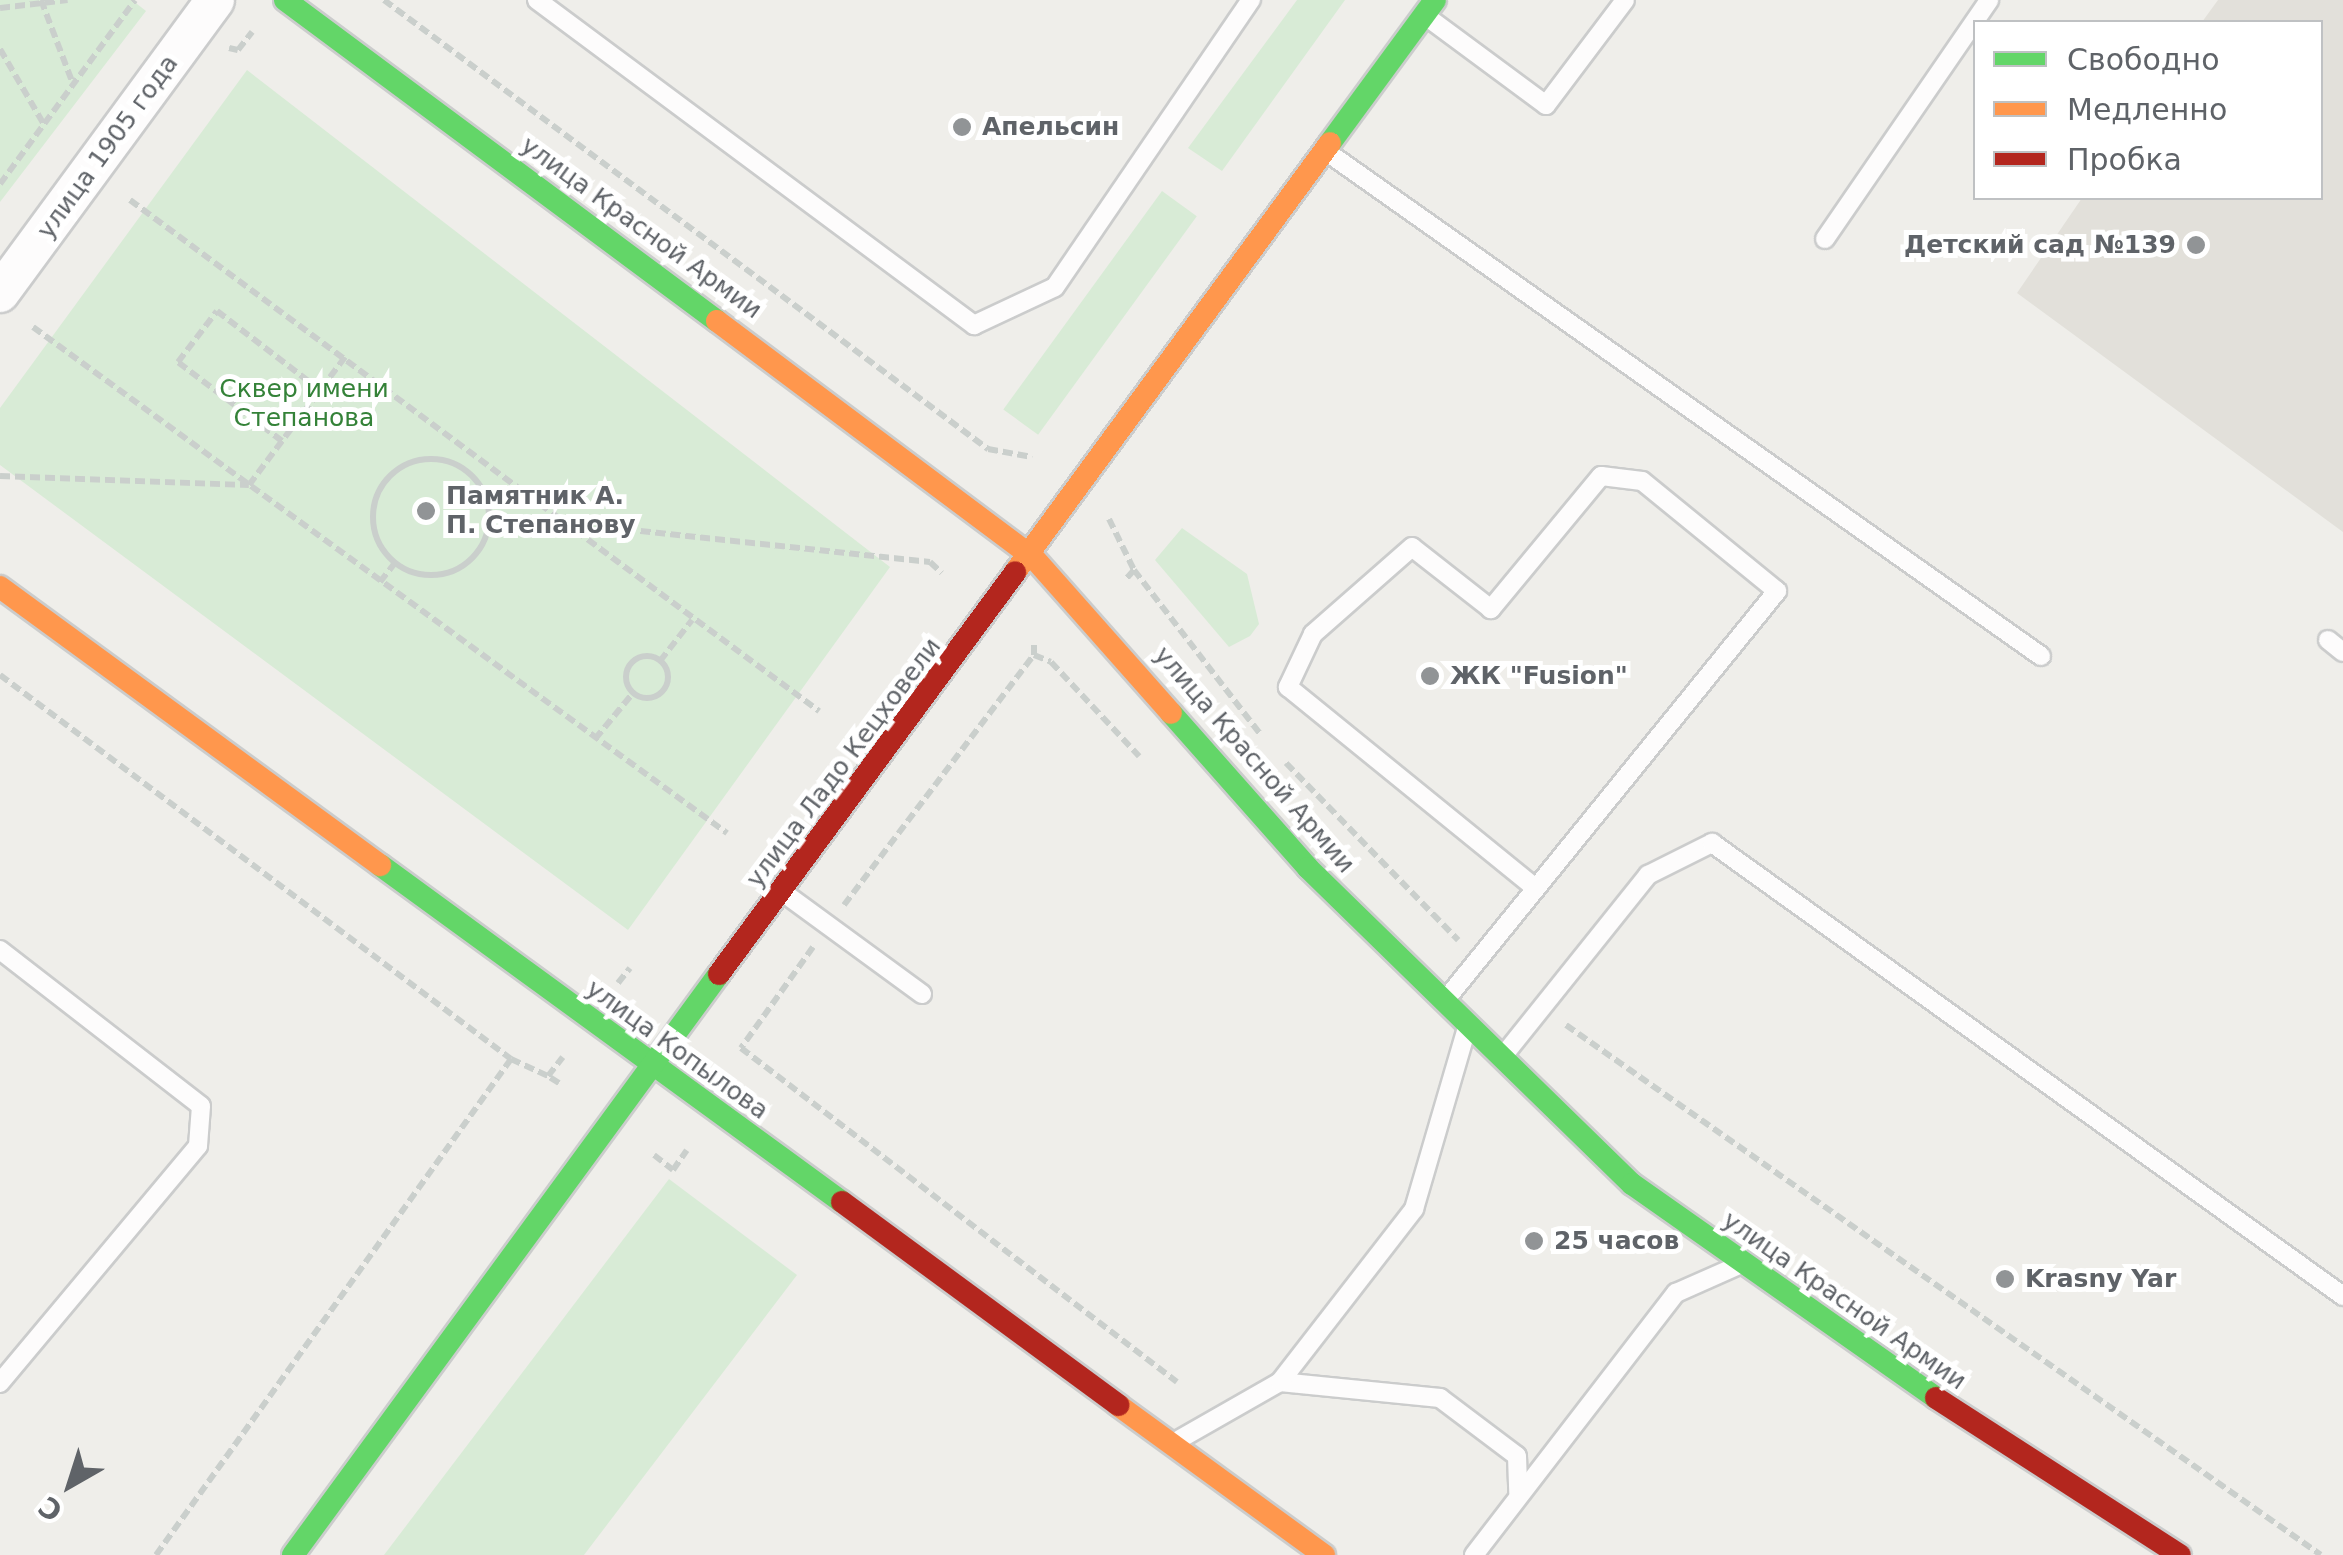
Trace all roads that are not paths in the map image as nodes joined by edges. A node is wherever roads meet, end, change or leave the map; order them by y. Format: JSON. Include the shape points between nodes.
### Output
{"nodes":[{"id":1,"x":214,"y":0,"type":"edge"},
{"id":2,"x":286,"y":0,"type":"edge"},
{"id":3,"x":537,"y":0,"type":"edge"},
{"id":4,"x":1251,"y":0,"type":"edge"},
{"id":5,"x":1626,"y":0,"type":"edge"},
{"id":6,"x":1429,"y":7,"type":"edge"},
{"id":7,"x":1973,"y":23,"type":"edge"},
{"id":8,"x":1326,"y":152,"type":"junction"},
{"id":9,"x":1825,"y":239,"type":"dead end"},
{"id":10,"x":0,"y":293,"type":"edge"},
{"id":11,"x":1032,"y":557,"type":"junction"},
{"id":12,"x":0,"y":587,"type":"edge"},
{"id":13,"x":2041,"y":656,"type":"dead end"},
{"id":14,"x":1535,"y":888,"type":"junction"},
{"id":15,"x":783,"y":893,"type":"junction"},
{"id":16,"x":0,"y":950,"type":"edge"},
{"id":17,"x":922,"y":994,"type":"dead end"},
{"id":18,"x":1444,"y":1002,"type":"junction"},
{"id":19,"x":1467,"y":1027,"type":"junction"},
{"id":20,"x":1500,"y":1060,"type":"junction"},
{"id":21,"x":651,"y":1064,"type":"junction"},
{"id":22,"x":1742,"y":1264,"type":"junction"},
{"id":23,"x":2343,"y":1296,"type":"edge"},
{"id":24,"x":1280,"y":1382,"type":"junction"},
{"id":25,"x":0,"y":1384,"type":"edge"},
{"id":26,"x":1171,"y":1444,"type":"junction"},
{"id":27,"x":1518,"y":1493,"type":"junction"},
{"id":28,"x":292,"y":1555,"type":"edge"},
{"id":29,"x":1324,"y":1555,"type":"edge"},
{"id":30,"x":1474,"y":1555,"type":"edge"},
{"id":31,"x":2180,"y":1555,"type":"edge"}],
"edges":[{"from":1,"to":10,"type":"street","name":"улица 1905 года"},
{"from":2,"to":11,"type":"main road","name":"улица Красной Армии"},
{"from":3,"to":4,"type":"lane","via":[[974,325],[1054,288]]},
{"from":5,"to":6,"type":"lane","via":[[1546,105]]},
{"from":6,"to":8,"type":"main road","name":"улица Ладо Кецховели"},
{"from":7,"to":9,"type":"lane"},
{"from":8,"to":11,"type":"main road","name":"улица Ладо Кецховели"},
{"from":8,"to":13,"type":"lane"},
{"from":11,"to":15,"type":"main road","name":"улица Ладо Кецховели"},
{"from":11,"to":18,"type":"main road","name":"улица Красной Армии","via":[[1308,868]]},
{"from":12,"to":21,"type":"main road","name":"улица Копылова"},
{"from":14,"to":14,"type":"lane","via":[[1777,590],[1642,481],[1601,476],[1490,609],[1412,548],[1313,634],[1288,688]]},
{"from":14,"to":18,"type":"lane"},
{"from":15,"to":17,"type":"lane"},
{"from":15,"to":21,"type":"main road","name":"улица Ладо Кецховели"},
{"from":16,"to":25,"type":"lane","via":[[200,1106],[198,1146]]},
{"from":18,"to":19,"type":"main road","name":"улица Красной Армии"},
{"from":19,"to":20,"type":"main road","name":"улица Красной Армии"},
{"from":19,"to":24,"type":"lane","via":[[1414,1209]]},
{"from":20,"to":22,"type":"main road","name":"улица Красной Армии","via":[[1632,1184]]},
{"from":20,"to":23,"type":"lane","via":[[1648,875],[1712,843]]},
{"from":21,"to":26,"type":"main road","name":"улица Копылова"},
{"from":21,"to":28,"type":"main road","name":"улица Ладо Кецховели"},
{"from":22,"to":27,"type":"lane","via":[[1676,1294]]},
{"from":22,"to":31,"type":"main road","name":"улица Красной Армии"},
{"from":24,"to":26,"type":"lane"},
{"from":24,"to":27,"type":"lane","via":[[1440,1398],[1516,1456]]},
{"from":26,"to":29,"type":"main road","name":"улица Копылова"},
{"from":27,"to":30,"type":"lane"}]}
